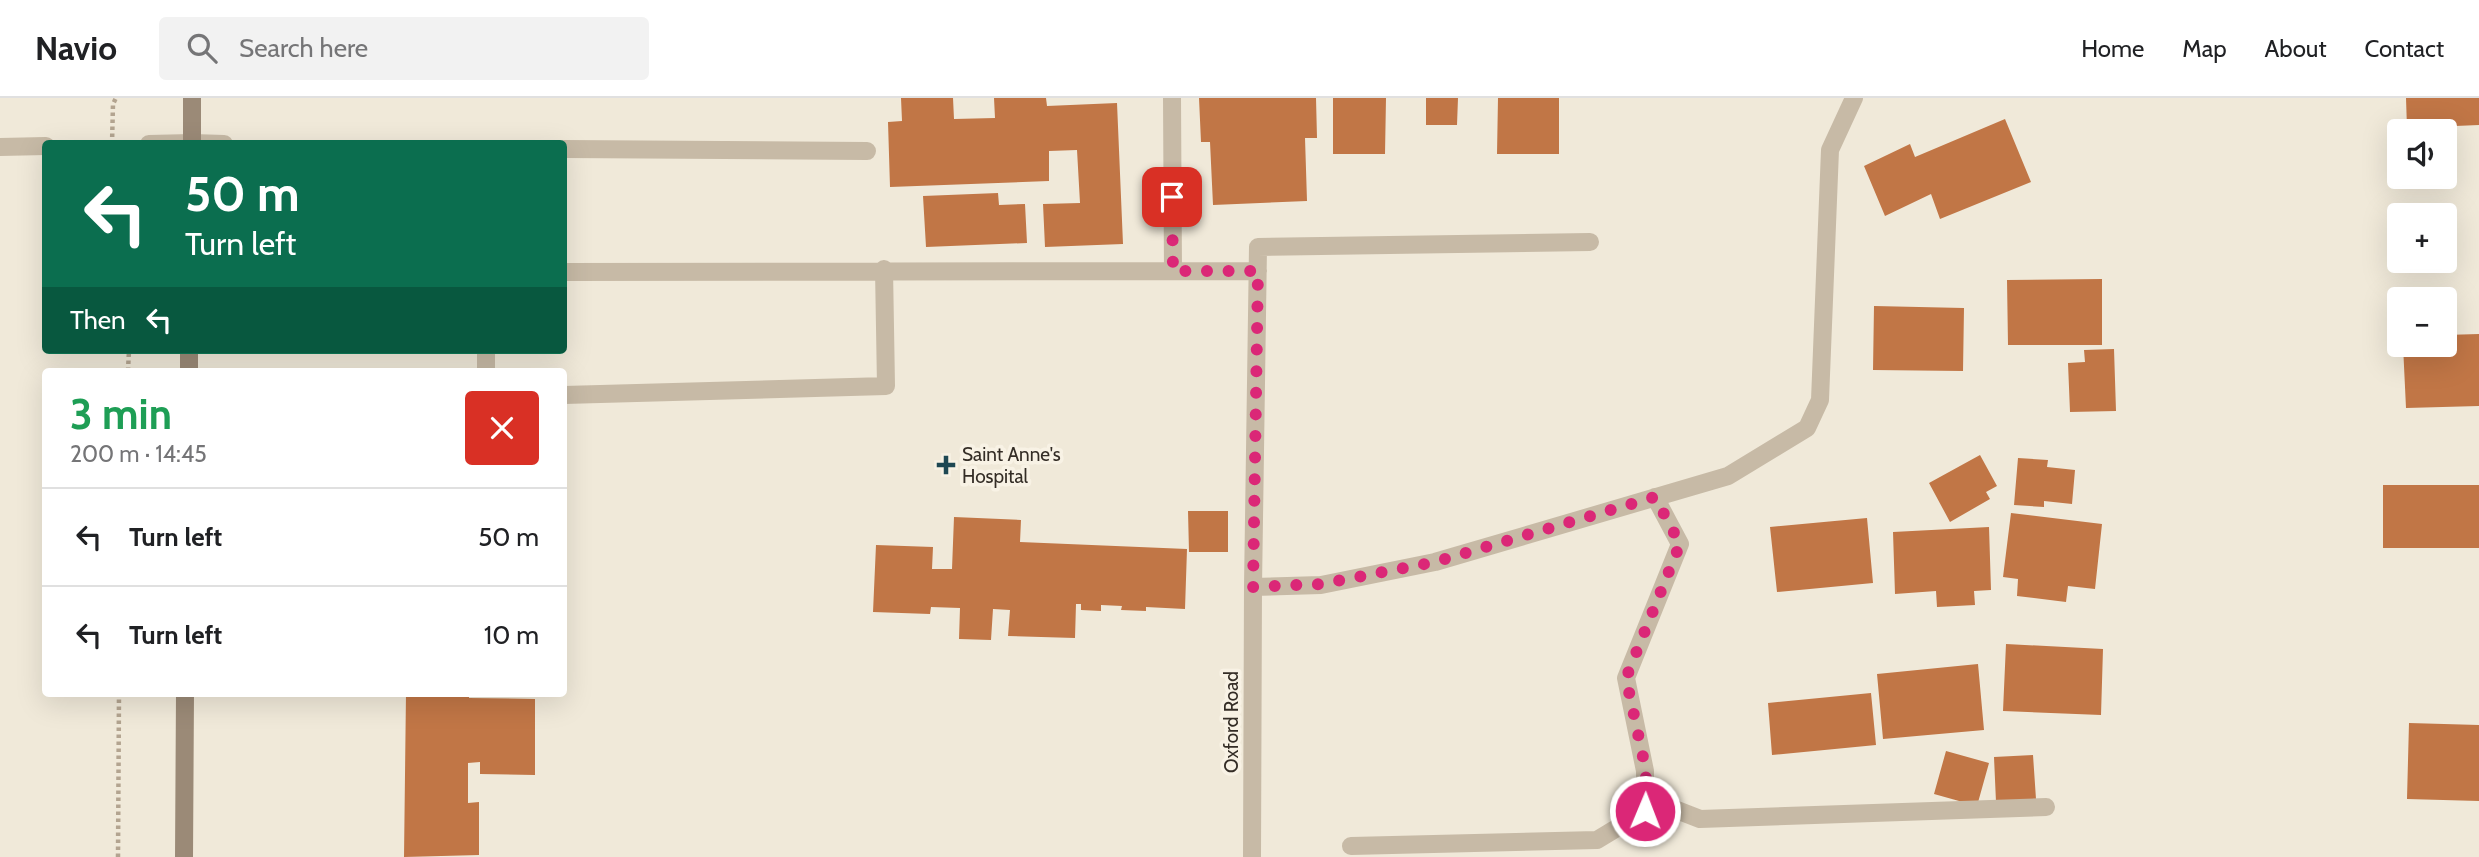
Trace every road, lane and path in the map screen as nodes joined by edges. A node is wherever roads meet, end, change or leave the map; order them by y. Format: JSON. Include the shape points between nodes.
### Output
{"nodes":[{"id":1,"x":116,"y":98,"type":"edge"},
{"id":2,"x":192,"y":98,"type":"edge"},
{"id":3,"x":1172,"y":98,"type":"edge"},
{"id":4,"x":1854,"y":98,"type":"edge"},
{"id":5,"x":112,"y":140,"type":"edge"},
{"id":6,"x":192,"y":140,"type":"edge"},
{"id":7,"x":42,"y":146,"type":"edge"},
{"id":8,"x":0,"y":147,"type":"edge"},
{"id":9,"x":567,"y":149,"type":"edge"},
{"id":10,"x":867,"y":151,"type":"dead end"},
{"id":11,"x":1590,"y":242,"type":"dead end"},
{"id":12,"x":884,"y":269,"type":"junction"},
{"id":13,"x":1173,"y":271,"type":"junction"},
{"id":14,"x":1258,"y":271,"type":"junction"},
{"id":15,"x":567,"y":272,"type":"edge"},
{"id":16,"x":567,"y":395,"type":"edge"},
{"id":17,"x":1655,"y":497,"type":"junction"},
{"id":18,"x":1253,"y":587,"type":"junction"},
{"id":19,"x":120,"y":697,"type":"edge"},
{"id":20,"x":186,"y":697,"type":"edge"},
{"id":21,"x":1646,"y":798,"type":"junction"},
{"id":22,"x":2046,"y":807,"type":"dead end"},
{"id":23,"x":1351,"y":846,"type":"dead end"},
{"id":24,"x":118,"y":857,"type":"edge"},
{"id":25,"x":184,"y":857,"type":"edge"},
{"id":26,"x":1252,"y":857,"type":"edge"}],
"edges":[{"from":1,"to":5,"type":"path"},
{"from":2,"to":6,"type":"main road"},
{"from":3,"to":13,"type":"street"},
{"from":4,"to":17,"type":"street","via":[[1830,150],[1820,400],[1807,428],[1728,476]]},
{"from":7,"to":8,"type":"street"},
{"from":9,"to":10,"type":"street"},
{"from":11,"to":14,"type":"street","via":[[1258,247]]},
{"from":12,"to":13,"type":"street"},
{"from":12,"to":15,"type":"street"},
{"from":12,"to":16,"type":"street","via":[[886,386]]},
{"from":13,"to":14,"type":"street"},
{"from":14,"to":18,"type":"street","name":"Oxford Road"},
{"from":17,"to":18,"type":"street","via":[[1435,562],[1321,584]]},
{"from":17,"to":21,"type":"street","via":[[1680,544],[1626,678],[1646,771]]},
{"from":18,"to":26,"type":"street","name":"Oxford Road"},
{"from":19,"to":24,"type":"path"},
{"from":20,"to":25,"type":"main road"},
{"from":21,"to":22,"type":"street","via":[[1700,819]]},
{"from":21,"to":23,"type":"street","via":[[1645,811],[1597,840]]}]}
